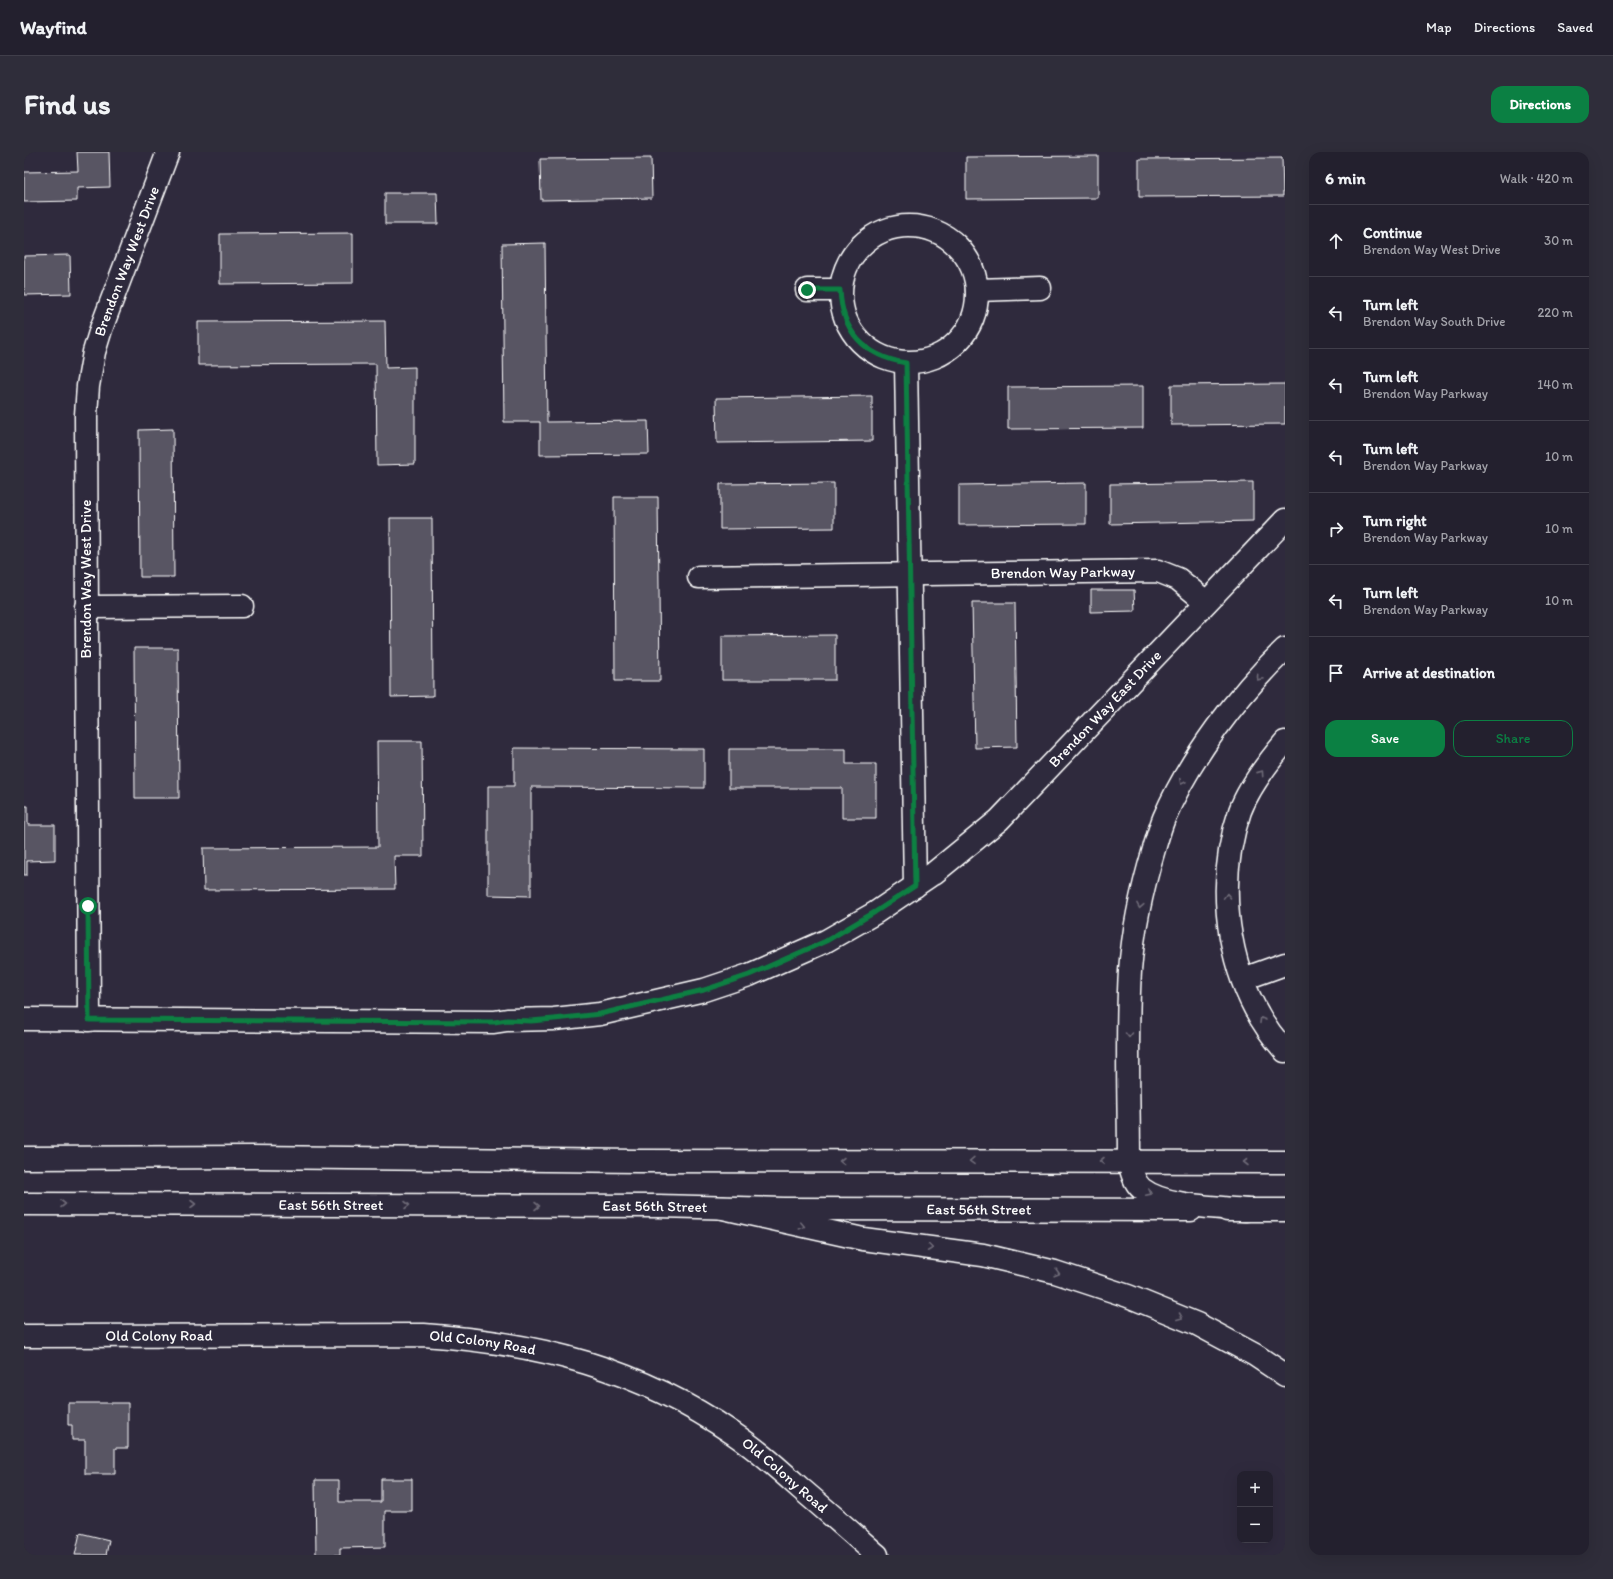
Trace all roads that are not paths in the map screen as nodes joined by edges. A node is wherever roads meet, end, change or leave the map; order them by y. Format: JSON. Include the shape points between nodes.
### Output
{"nodes":[{"id":1,"x":168,"y":152,"type":"edge"},
{"id":2,"x":1040,"y":288,"type":"dead end"},
{"id":3,"x":807,"y":290,"type":"dead end"},
{"id":4,"x":840,"y":290,"type":"junction"},
{"id":5,"x":977,"y":290,"type":"junction"},
{"id":6,"x":906,"y":363,"type":"junction"},
{"id":7,"x":1285,"y":520,"type":"edge"},
{"id":8,"x":909,"y":574,"type":"junction"},
{"id":9,"x":698,"y":577,"type":"dead end"},
{"id":10,"x":1206,"y":602,"type":"junction"},
{"id":11,"x":242,"y":606,"type":"dead end"},
{"id":12,"x":86,"y":607,"type":"junction"},
{"id":13,"x":1285,"y":649,"type":"edge"},
{"id":14,"x":1285,"y":742,"type":"edge"},
{"id":15,"x":915,"y":886,"type":"junction"},
{"id":16,"x":1285,"y":964,"type":"edge"},
{"id":17,"x":1243,"y":979,"type":"junction"},
{"id":18,"x":24,"y":1019,"type":"edge"},
{"id":19,"x":89,"y":1020,"type":"junction"},
{"id":20,"x":1285,"y":1051,"type":"edge"},
{"id":21,"x":24,"y":1158,"type":"edge"},
{"id":22,"x":1129,"y":1161,"type":"junction"},
{"id":23,"x":1285,"y":1162,"type":"edge"},
{"id":24,"x":24,"y":1204,"type":"edge"},
{"id":25,"x":723,"y":1208,"type":"junction"},
{"id":26,"x":1246,"y":1210,"type":"junction"},
{"id":27,"x":1285,"y":1210,"type":"edge"},
{"id":28,"x":24,"y":1336,"type":"edge"},
{"id":29,"x":1285,"y":1375,"type":"edge"},
{"id":30,"x":877,"y":1555,"type":"edge"}],
"edges":[{"from":1,"to":12,"type":"main road","name":"Brendon Way West Drive","via":[[103,321],[94,352],[86,415]]},
{"from":2,"to":5,"type":"main road"},
{"from":3,"to":4,"type":"main road"},
{"from":4,"to":5,"type":"main road","via":[[847,264],[859,247],[888,229],[915,226],[942,234],[953,242],[970,263]]},
{"from":4,"to":6,"type":"main road","via":[[844,317],[858,340],[879,356]]},
{"from":5,"to":6,"type":"main road","via":[[971,323],[958,342],[934,358]]},
{"from":6,"to":8,"type":"main road"},
{"from":7,"to":10,"type":"main road","name":"Brendon Way East Drive"},
{"from":8,"to":9,"type":"main road","name":"Brendon Way Parkway"},
{"from":8,"to":10,"type":"main road","name":"Brendon Way Parkway","via":[[1158,571],[1178,579]]},
{"from":8,"to":15,"type":"main road"},
{"from":10,"to":15,"type":"main road","name":"Brendon Way East Drive","via":[[999,820]]},
{"from":11,"to":12,"type":"main road"},
{"from":12,"to":19,"type":"main road","name":"Brendon Way West Drive"},
{"from":13,"to":22,"type":"main road","one_way":true,"via":[[1229,712],[1189,769],[1159,832],[1142,896],[1130,970]]},
{"from":17,"to":14,"type":"main road","one_way":true,"via":[[1233,948],[1228,910],[1227,875],[1231,842],[1247,798]]},
{"from":15,"to":19,"type":"main road","name":"Brendon Way East Drive","via":[[826,941],[749,975],[704,990],[600,1014],[494,1022]]},
{"from":16,"to":17,"type":"main road"},
{"from":20,"to":17,"type":"main road","one_way":true,"via":[[1254,1006]]},
{"from":18,"to":19,"type":"main road","name":"Brendon Way East Drive"},
{"from":22,"to":21,"type":"main road","one_way":true},
{"from":23,"to":22,"type":"main road","one_way":true},
{"from":22,"to":26,"type":"main road","one_way":true,"via":[[1133,1175],[1141,1188],[1154,1196],[1177,1203]]},
{"from":24,"to":25,"type":"main road","name":"East 56th Street","one_way":true},
{"from":25,"to":26,"type":"main road","name":"East 56th Street"},
{"from":25,"to":29,"type":"main road","one_way":true,"via":[[863,1239],[983,1255],[1055,1272],[1128,1296],[1197,1324],[1255,1355]]},
{"from":26,"to":27,"type":"main road","name":"East 56th Street"},
{"from":28,"to":30,"type":"main road","name":"Old Colony Road","via":[[424,1335],[520,1346],[570,1358],[604,1368],[653,1388],[734,1434],[766,1458]]}]}
